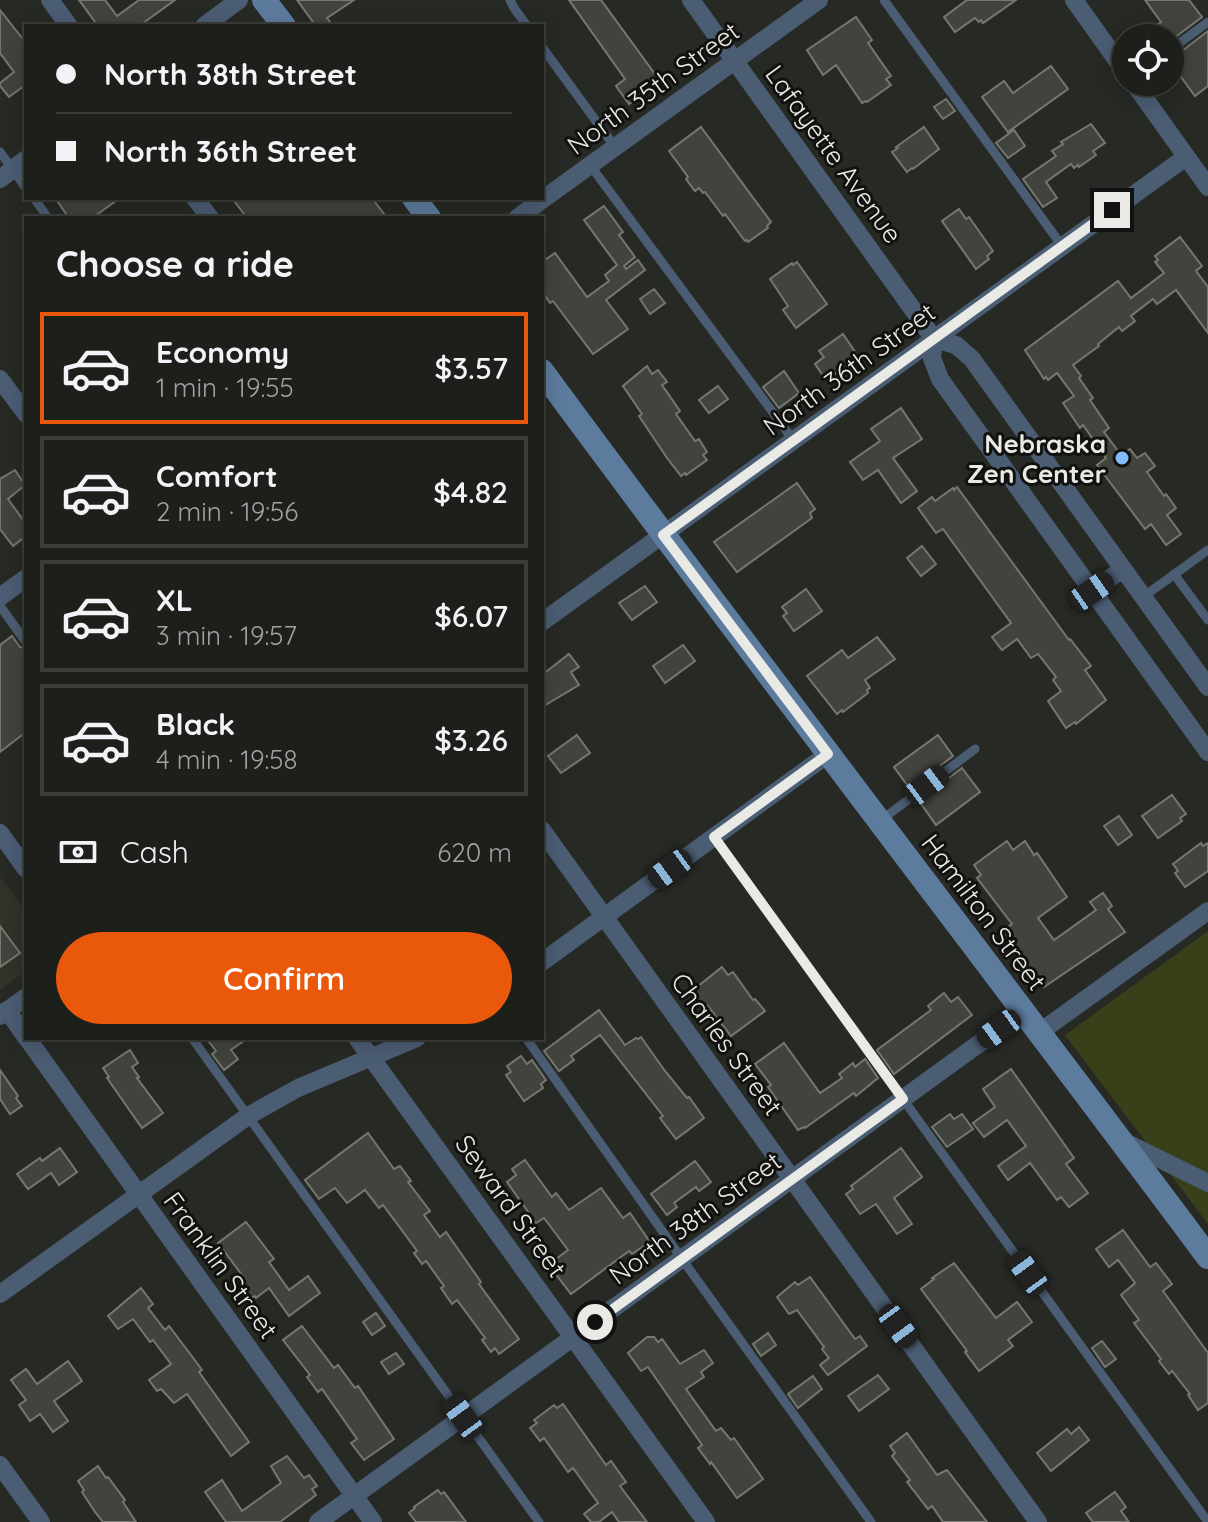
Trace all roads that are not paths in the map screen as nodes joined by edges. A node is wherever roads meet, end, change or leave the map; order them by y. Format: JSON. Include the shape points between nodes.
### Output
{"nodes":[{"id":1,"x":50,"y":0,"type":"edge"},
{"id":2,"x":239,"y":0,"type":"edge"},
{"id":3,"x":264,"y":0,"type":"edge"},
{"id":4,"x":510,"y":0,"type":"edge"},
{"id":5,"x":691,"y":0,"type":"edge"},
{"id":6,"x":819,"y":0,"type":"edge"},
{"id":7,"x":884,"y":0,"type":"edge"},
{"id":8,"x":1074,"y":0,"type":"edge"},
{"id":9,"x":1208,"y":22,"type":"edge"},
{"id":10,"x":68,"y":24,"type":"edge"},
{"id":11,"x":207,"y":24,"type":"edge"},
{"id":12,"x":282,"y":24,"type":"edge"},
{"id":13,"x":526,"y":24,"type":"edge"},
{"id":14,"x":1184,"y":40,"type":"edge"},
{"id":15,"x":544,"y":50,"type":"edge"},
{"id":16,"x":1112,"y":53,"type":"edge"},
{"id":17,"x":735,"y":61,"type":"junction"},
{"id":18,"x":1143,"y":96,"type":"edge"},
{"id":19,"x":615,"y":147,"type":"junction"},
{"id":20,"x":0,"y":152,"type":"edge"},
{"id":21,"x":1186,"y":157,"type":"junction"},
{"id":22,"x":590,"y":165,"type":"junction"},
{"id":23,"x":13,"y":169,"type":"edge"},
{"id":24,"x":1208,"y":187,"type":"edge"},
{"id":25,"x":544,"y":198,"type":"edge"},
{"id":26,"x":542,"y":200,"type":"edge"},
{"id":27,"x":520,"y":216,"type":"edge"},
{"id":28,"x":1062,"y":246,"type":"junction"},
{"id":29,"x":934,"y":339,"type":"junction"},
{"id":30,"x":544,"y":374,"type":"edge"},
{"id":31,"x":0,"y":379,"type":"edge"},
{"id":32,"x":24,"y":411,"type":"edge"},
{"id":33,"x":794,"y":441,"type":"junction"},
{"id":34,"x":663,"y":535,"type":"junction"},
{"id":35,"x":1208,"y":550,"type":"edge"},
{"id":36,"x":1123,"y":569,"type":"junction"},
{"id":37,"x":1174,"y":574,"type":"junction"},
{"id":38,"x":24,"y":579,"type":"edge"},
{"id":39,"x":1092,"y":591,"type":"junction"},
{"id":40,"x":0,"y":597,"type":"edge"},
{"id":41,"x":1143,"y":597,"type":"junction"},
{"id":42,"x":0,"y":606,"type":"edge"},
{"id":43,"x":1208,"y":620,"type":"edge"},
{"id":44,"x":544,"y":621,"type":"edge"},
{"id":45,"x":24,"y":639,"type":"edge"},
{"id":46,"x":1206,"y":679,"type":"edge"},
{"id":47,"x":975,"y":749,"type":"dead end"},
{"id":48,"x":1208,"y":752,"type":"edge"},
{"id":49,"x":828,"y":754,"type":"junction"},
{"id":50,"x":880,"y":821,"type":"junction"},
{"id":51,"x":0,"y":833,"type":"edge"},
{"id":52,"x":544,"y":833,"type":"edge"},
{"id":53,"x":714,"y":837,"type":"junction"},
{"id":54,"x":24,"y":866,"type":"edge"},
{"id":55,"x":1208,"y":911,"type":"edge"},
{"id":56,"x":605,"y":917,"type":"junction"},
{"id":57,"x":544,"y":961,"type":"edge"},
{"id":58,"x":24,"y":998,"type":"edge"},
{"id":59,"x":1024,"y":1011,"type":"junction"},
{"id":60,"x":4,"y":1013,"type":"edge"},
{"id":61,"x":1040,"y":1032,"type":"junction"},
{"id":62,"x":24,"y":1035,"type":"edge"},
{"id":63,"x":28,"y":1040,"type":"edge"},
{"id":64,"x":193,"y":1040,"type":"edge"},
{"id":65,"x":358,"y":1040,"type":"edge"},
{"id":66,"x":412,"y":1040,"type":"edge"},
{"id":67,"x":527,"y":1040,"type":"edge"},
{"id":68,"x":371,"y":1058,"type":"junction"},
{"id":69,"x":903,"y":1099,"type":"junction"},
{"id":70,"x":248,"y":1116,"type":"junction"},
{"id":71,"x":1121,"y":1140,"type":"junction"},
{"id":72,"x":792,"y":1180,"type":"junction"},
{"id":73,"x":1208,"y":1183,"type":"edge"},
{"id":74,"x":139,"y":1194,"type":"junction"},
{"id":75,"x":1208,"y":1257,"type":"edge"},
{"id":76,"x":682,"y":1259,"type":"junction"},
{"id":77,"x":0,"y":1294,"type":"edge"},
{"id":78,"x":573,"y":1338,"type":"junction"},
{"id":79,"x":463,"y":1417,"type":"junction"},
{"id":80,"x":0,"y":1465,"type":"edge"},
{"id":81,"x":354,"y":1496,"type":"junction"},
{"id":82,"x":41,"y":1522,"type":"edge"},
{"id":83,"x":318,"y":1522,"type":"edge"},
{"id":84,"x":373,"y":1522,"type":"edge"},
{"id":85,"x":539,"y":1522,"type":"edge"},
{"id":86,"x":706,"y":1522,"type":"edge"},
{"id":87,"x":871,"y":1522,"type":"edge"},
{"id":88,"x":1038,"y":1522,"type":"edge"},
{"id":89,"x":1208,"y":1522,"type":"edge"}],
"edges":[{"from":1,"to":10,"type":"street"},
{"from":2,"to":11,"type":"street"},
{"from":3,"to":12,"type":"main road"},
{"from":4,"to":13,"type":"lane"},
{"from":5,"to":17,"type":"street","name":"Lafayette Avenue"},
{"from":6,"to":17,"type":"street","name":"North 35th Street"},
{"from":7,"to":28,"type":"lane"},
{"from":8,"to":16,"type":"street"},
{"from":9,"to":14,"type":"lane"},
{"from":15,"to":19,"type":"lane"},
{"from":17,"to":19,"type":"street","name":"North 35th Street"},
{"from":17,"to":29,"type":"street","name":"Lafayette Avenue"},
{"from":18,"to":21,"type":"street"},
{"from":19,"to":22,"type":"street","name":"North 35th Street"},
{"from":20,"to":23,"type":"lane"},
{"from":21,"to":24,"type":"street"},
{"from":21,"to":28,"type":"street","name":"North 36th Street"},
{"from":22,"to":25,"type":"street","name":"North 35th Street"},
{"from":22,"to":33,"type":"lane"},
{"from":26,"to":27,"type":"street","name":"North 35th Street"},
{"from":28,"to":29,"type":"street","name":"North 36th Street"},
{"from":29,"to":33,"type":"street","name":"North 36th Street"},
{"from":29,"to":36,"type":"street","name":"Lafayette Avenue","via":[[956,345],[972,359]]},
{"from":29,"to":39,"type":"street","name":"Lafayette Avenue","via":[[932,358],[940,379]]},
{"from":30,"to":34,"type":"main road","name":"Hamilton Street"},
{"from":31,"to":32,"type":"street"},
{"from":33,"to":34,"type":"street","name":"North 36th Street"},
{"from":34,"to":44,"type":"street","name":"North 36th Street"},
{"from":34,"to":49,"type":"main road","name":"Hamilton Street"},
{"from":35,"to":37,"type":"lane"},
{"from":36,"to":39,"type":"street"},
{"from":36,"to":41,"type":"street","name":"Lafayette Avenue"},
{"from":37,"to":41,"type":"lane"},
{"from":37,"to":43,"type":"lane"},
{"from":38,"to":40,"type":"street"},
{"from":39,"to":48,"type":"street","name":"Lafayette Avenue"},
{"from":41,"to":46,"type":"street","name":"Lafayette Avenue"},
{"from":42,"to":45,"type":"lane"},
{"from":47,"to":50,"type":"lane"},
{"from":49,"to":50,"type":"main road","name":"Hamilton Street"},
{"from":49,"to":53,"type":"street"},
{"from":50,"to":59,"type":"main road","name":"Hamilton Street"},
{"from":51,"to":54,"type":"street"},
{"from":52,"to":56,"type":"street","name":"Charles Street"},
{"from":53,"to":56,"type":"street"},
{"from":53,"to":69,"type":"lane"},
{"from":55,"to":61,"type":"street"},
{"from":56,"to":57,"type":"street"},
{"from":56,"to":72,"type":"street","name":"Charles Street"},
{"from":58,"to":60,"type":"street"},
{"from":59,"to":61,"type":"main road","name":"Hamilton Street"},
{"from":59,"to":69,"type":"street","name":"North 38th Street"},
{"from":60,"to":62,"type":"street","name":"Franklin Street"},
{"from":61,"to":71,"type":"main road","name":"Hamilton Street"},
{"from":63,"to":74,"type":"street","name":"Franklin Street"},
{"from":64,"to":70,"type":"lane"},
{"from":65,"to":68,"type":"street","name":"Seward Street"},
{"from":66,"to":68,"type":"street"},
{"from":67,"to":76,"type":"lane"},
{"from":68,"to":70,"type":"street","via":[[298,1088]]},
{"from":68,"to":78,"type":"street","name":"Seward Street"},
{"from":69,"to":72,"type":"street","name":"North 38th Street"},
{"from":69,"to":89,"type":"lane"},
{"from":70,"to":74,"type":"street"},
{"from":70,"to":79,"type":"lane"},
{"from":71,"to":73,"type":"street"},
{"from":71,"to":75,"type":"main road","name":"Hamilton Street"},
{"from":72,"to":76,"type":"street","name":"North 38th Street"},
{"from":72,"to":88,"type":"street","name":"Charles Street"},
{"from":74,"to":77,"type":"street"},
{"from":74,"to":81,"type":"street","name":"Franklin Street"},
{"from":76,"to":78,"type":"street","name":"North 38th Street"},
{"from":76,"to":87,"type":"lane"},
{"from":78,"to":79,"type":"street","name":"North 38th Street"},
{"from":78,"to":86,"type":"street","name":"Seward Street"},
{"from":79,"to":81,"type":"street","name":"North 38th Street"},
{"from":79,"to":85,"type":"lane"},
{"from":80,"to":82,"type":"street"},
{"from":81,"to":83,"type":"street","name":"North 38th Street"},
{"from":81,"to":84,"type":"street","name":"Franklin Street"}]}
